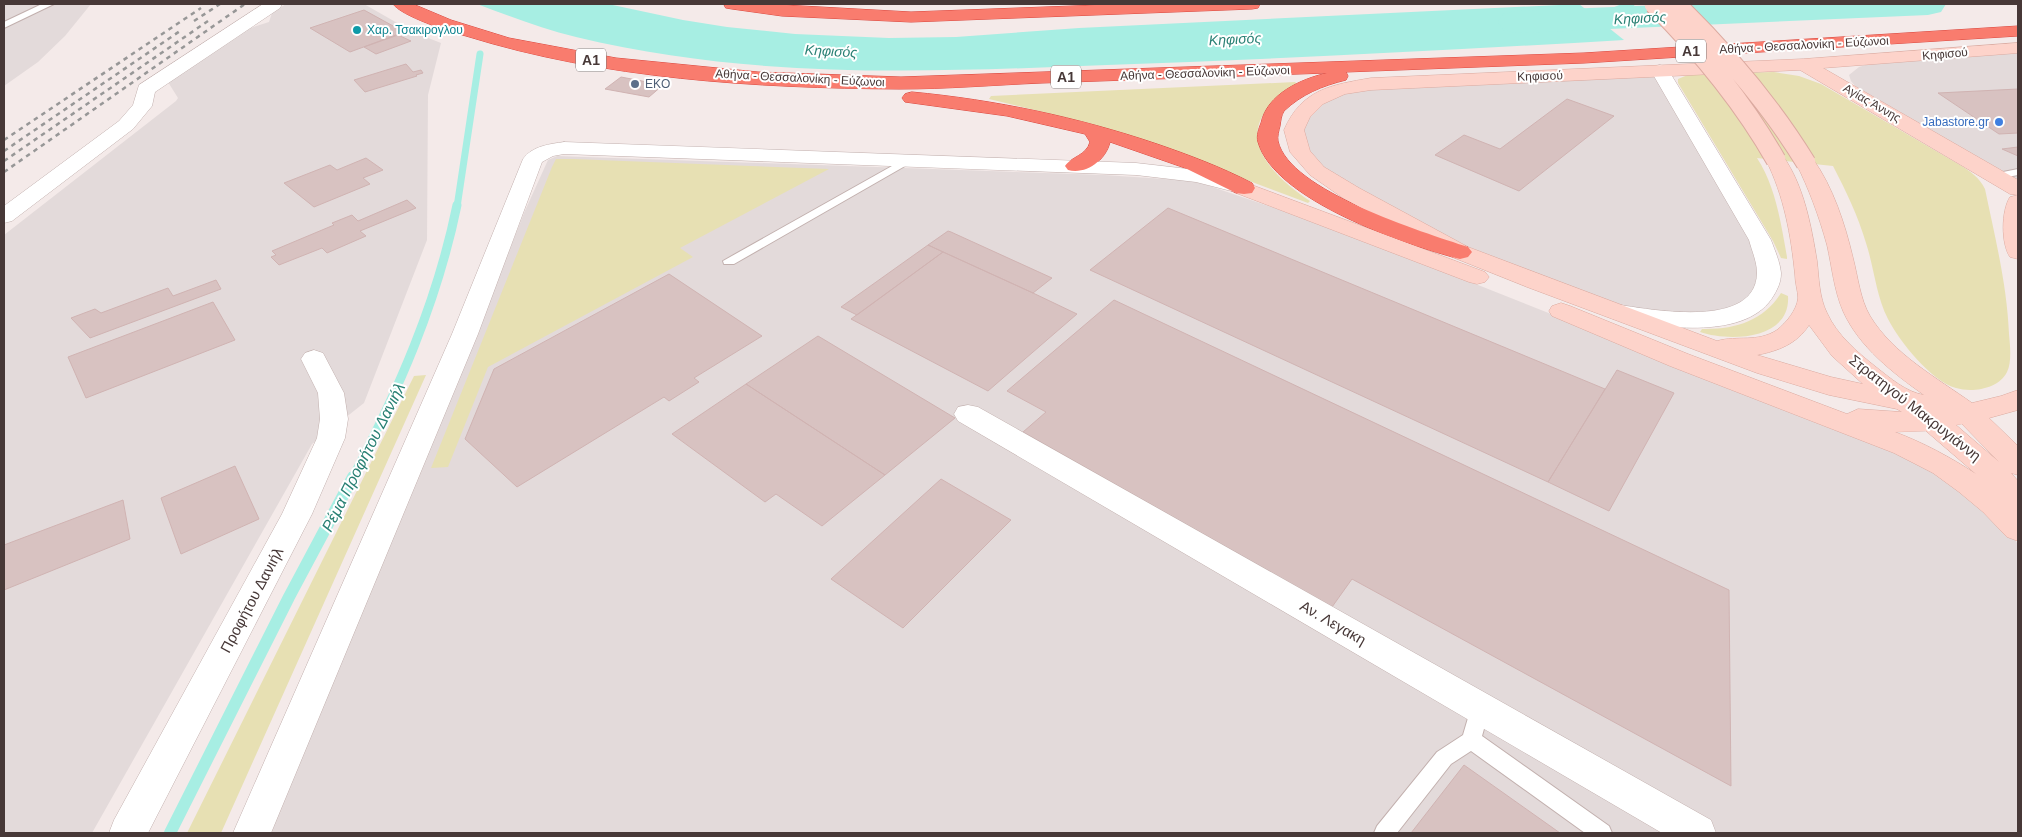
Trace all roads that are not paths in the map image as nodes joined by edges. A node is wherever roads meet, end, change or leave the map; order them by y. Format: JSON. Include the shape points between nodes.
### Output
{"nodes":[{"id":1,"x":49,"y":4,"type":"edge"},
{"id":2,"x":274,"y":4,"type":"edge"},
{"id":3,"x":401,"y":4,"type":"edge"},
{"id":4,"x":732,"y":4,"type":"edge"},
{"id":5,"x":1252,"y":4,"type":"edge"},
{"id":6,"x":1654,"y":4,"type":"edge"},
{"id":7,"x":1676,"y":4,"type":"edge"},
{"id":8,"x":4,"y":25,"type":"edge"},
{"id":9,"x":2018,"y":31,"type":"edge"},
{"id":10,"x":2018,"y":48,"type":"edge"},
{"id":11,"x":1803,"y":64,"type":"junction"},
{"id":12,"x":1402,"y":66,"type":"junction"},
{"id":13,"x":1660,"y":71,"type":"junction"},
{"id":14,"x":730,"y":75,"type":"junction"},
{"id":15,"x":1091,"y":129,"type":"junction"},
{"id":16,"x":908,"y":160,"type":"junction"},
{"id":17,"x":1075,"y":166,"type":"junction"},
{"id":18,"x":2018,"y":172,"type":"edge"},
{"id":19,"x":1997,"y":176,"type":"junction"},
{"id":20,"x":1244,"y":188,"type":"junction"},
{"id":21,"x":2018,"y":189,"type":"edge"},
{"id":22,"x":2018,"y":202,"type":"edge"},
{"id":23,"x":4,"y":216,"type":"edge"},
{"id":24,"x":1460,"y":252,"type":"junction"},
{"id":25,"x":2018,"y":252,"type":"edge"},
{"id":26,"x":730,"y":261,"type":"dead end"},
{"id":27,"x":1809,"y":301,"type":"junction"},
{"id":28,"x":1615,"y":312,"type":"junction"},
{"id":29,"x":1703,"y":345,"type":"junction"},
{"id":30,"x":314,"y":359,"type":"dead end"},
{"id":31,"x":2018,"y":399,"type":"edge"},
{"id":32,"x":1905,"y":400,"type":"junction"},
{"id":33,"x":1966,"y":413,"type":"junction"},
{"id":34,"x":968,"y":414,"type":"dead end"},
{"id":35,"x":1830,"y":418,"type":"junction"},
{"id":36,"x":1933,"y":420,"type":"junction"},
{"id":37,"x":2018,"y":465,"type":"edge"},
{"id":38,"x":2018,"y":499,"type":"edge"},
{"id":39,"x":2018,"y":528,"type":"edge"},
{"id":40,"x":1480,"y":707,"type":"junction"},
{"id":41,"x":1471,"y":740,"type":"junction"},
{"id":42,"x":1660,"y":823,"type":"edge"},
{"id":43,"x":128,"y":833,"type":"edge"},
{"id":44,"x":252,"y":833,"type":"edge"},
{"id":45,"x":1384,"y":833,"type":"edge"},
{"id":46,"x":1602,"y":833,"type":"edge"},
{"id":47,"x":1697,"y":833,"type":"edge"}],
"edges":[{"from":1,"to":8,"type":"lane"},
{"from":2,"to":23,"type":"street","via":[[146,90],[142,106],[126,125]]},
{"from":3,"to":14,"type":"highway","name":"Αθήνα - Θεσσαλονίκη - Εύζωνοι","number":"Α1","via":[[456,28],[541,50],[640,68]]},
{"from":4,"to":5,"type":"highway","via":[[782,11],[911,17]]},
{"from":6,"to":27,"type":"street","name":"Στρατηγού Μακρυγιάννη","bridge":true,"via":[[1723,80],[1760,132],[1787,180],[1800,229]]},
{"from":7,"to":33,"type":"street","name":"Στρατηγού Μακρυγιάννη","bridge":true,"via":[[1749,80],[1789,134],[1825,203],[1852,304],[1865,328],[1908,371]]},
{"from":9,"to":12,"type":"highway","name":"Αθήνα - Θεσσαλονίκη - Εύζωνοι","number":"Α1"},
{"from":10,"to":11,"type":"street","name":"Κηφισού"},
{"from":11,"to":13,"type":"street","name":"Κηφισού"},
{"from":11,"to":19,"type":"street","name":"Αγίας Άννης"},
{"from":12,"to":14,"type":"highway","name":"Αθήνα - Θεσσαλονίκη - Εύζωνοι","number":"Α1","via":[[901,83]]},
{"from":12,"to":24,"type":"highway","via":[[1332,77],[1301,90],[1283,101],[1271,118],[1269,144],[1279,163],[1298,182],[1314,192],[1372,219]]},
{"from":13,"to":24,"type":"street","name":"Κηφισού","via":[[1370,84],[1334,92],[1306,108],[1296,123],[1295,138],[1300,152],[1317,171]]},
{"from":13,"to":28,"type":"street","via":[[1760,240],[1768,261],[1767,286],[1753,305],[1730,316],[1687,320]]},
{"from":14,"to":15,"type":"highway","via":[[816,90],[962,102]]},
{"from":15,"to":17,"type":"highway","via":[[1100,142],[1099,148]]},
{"from":15,"to":20,"type":"highway","via":[[1178,158]]},
{"from":16,"to":17,"type":"street"},
{"from":16,"to":26,"type":"lane"},
{"from":16,"to":44,"type":"street","via":[[564,148],[547,151],[533,159],[426,428]]},
{"from":17,"to":20,"type":"street","via":[[1161,171]]},
{"from":18,"to":19,"type":"lane"},
{"from":19,"to":21,"type":"street","name":"Αγίας Άννης"},
{"from":20,"to":35,"type":"street"},
{"from":22,"to":25,"type":"street","via":[[2014,222]]},
{"from":24,"to":28,"type":"street","name":"Κηφισού"},
{"from":27,"to":29,"type":"street","via":[[1800,322],[1790,334],[1773,343],[1731,348]]},
{"from":27,"to":32,"type":"street","name":"Στρατηγού Μακρυγιάννη","via":[[1825,331],[1851,360]]},
{"from":28,"to":29,"type":"street","name":"Κηφισού"},
{"from":29,"to":32,"type":"street","via":[[1806,380]]},
{"from":30,"to":43,"type":"street","name":"Προφήτου Δανιήλ","via":[[331,392],[334,419],[331,438],[297,514]]},
{"from":31,"to":33,"type":"street"},
{"from":32,"to":33,"type":"street"},
{"from":32,"to":36,"type":"street","name":"Στρατηγού Μακρυγιάννη"},
{"from":33,"to":36,"type":"street"},
{"from":33,"to":37,"type":"street","name":"Στρατηγού Μακρυγιάννη"},
{"from":34,"to":40,"type":"street","name":"Αν. Λεγακη"},
{"from":35,"to":36,"type":"street","via":[[1893,422]]},
{"from":35,"to":39,"type":"street","via":[[1904,446],[1943,466],[1994,504]]},
{"from":36,"to":38,"type":"street","name":"Στρατηγού Μακρυγιάννη","via":[[1984,462]]},
{"from":40,"to":41,"type":"lane"},
{"from":40,"to":42,"type":"street","name":"Αν. Λεγακη"},
{"from":41,"to":45,"type":"lane","via":[[1444,758]]},
{"from":41,"to":46,"type":"lane"},
{"from":42,"to":47,"type":"street","name":"Αν. Λεγακη"}]}
